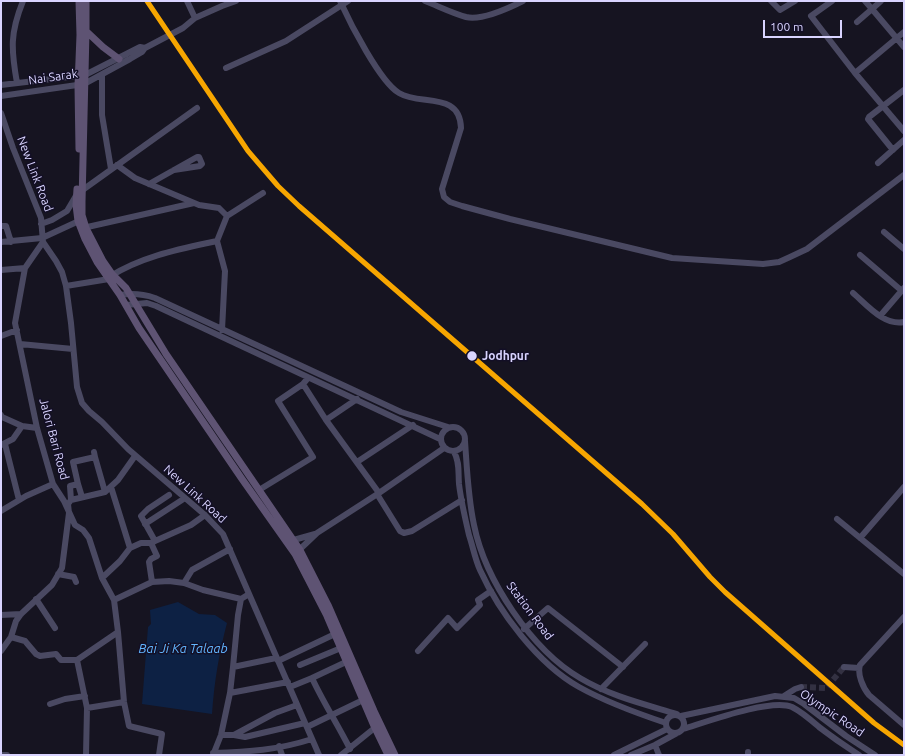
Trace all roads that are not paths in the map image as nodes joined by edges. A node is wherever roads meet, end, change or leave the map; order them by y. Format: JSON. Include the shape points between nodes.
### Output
{"nodes":[{"id":1,"x":23,"y":1,"type":"edge"},
{"id":2,"x":79,"y":1,"type":"edge"},
{"id":3,"x":86,"y":1,"type":"edge"},
{"id":4,"x":187,"y":1,"type":"edge"},
{"id":5,"x":236,"y":1,"type":"edge"},
{"id":6,"x":348,"y":1,"type":"edge"},
{"id":7,"x":425,"y":1,"type":"edge"},
{"id":8,"x":523,"y":1,"type":"edge"},
{"id":9,"x":771,"y":1,"type":"edge"},
{"id":10,"x":795,"y":1,"type":"edge"},
{"id":11,"x":832,"y":1,"type":"edge"},
{"id":12,"x":865,"y":1,"type":"edge"},
{"id":13,"x":881,"y":1,"type":"edge"},
{"id":14,"x":341,"y":3,"type":"edge"},
{"id":15,"x":872,"y":9,"type":"junction"},
{"id":16,"x":195,"y":18,"type":"junction"},
{"id":17,"x":857,"y":22,"type":"dead end"},
{"id":18,"x":86,"y":31,"type":"junction"},
{"id":19,"x":904,"y":32,"type":"edge"},
{"id":20,"x":896,"y":38,"type":"junction"},
{"id":21,"x":904,"y":47,"type":"edge"},
{"id":22,"x":145,"y":48,"type":"junction"},
{"id":23,"x":119,"y":59,"type":"junction"},
{"id":24,"x":226,"y":68,"type":"dead end"},
{"id":25,"x":855,"y":73,"type":"junction"},
{"id":26,"x":81,"y":75,"type":"junction"},
{"id":27,"x":102,"y":75,"type":"junction"},
{"id":28,"x":17,"y":83,"type":"junction"},
{"id":29,"x":1,"y":85,"type":"edge"},
{"id":30,"x":81,"y":85,"type":"junction"},
{"id":31,"x":904,"y":90,"type":"edge"},
{"id":32,"x":1,"y":96,"type":"edge"},
{"id":33,"x":883,"y":106,"type":"junction"},
{"id":34,"x":197,"y":108,"type":"dead end"},
{"id":35,"x":1,"y":113,"type":"edge"},
{"id":36,"x":904,"y":131,"type":"edge"},
{"id":37,"x":904,"y":140,"type":"edge"},
{"id":38,"x":893,"y":150,"type":"junction"},
{"id":39,"x":878,"y":163,"type":"dead end"},
{"id":40,"x":117,"y":165,"type":"junction"},
{"id":41,"x":111,"y":169,"type":"junction"},
{"id":42,"x":174,"y":170,"type":"dead end"},
{"id":43,"x":904,"y":175,"type":"edge"},
{"id":44,"x":149,"y":184,"type":"junction"},
{"id":45,"x":80,"y":192,"type":"junction"},
{"id":46,"x":263,"y":192,"type":"dead end"},
{"id":47,"x":194,"y":203,"type":"junction"},
{"id":48,"x":227,"y":216,"type":"junction"},
{"id":49,"x":81,"y":220,"type":"junction"},
{"id":50,"x":41,"y":224,"type":"junction"},
{"id":51,"x":1,"y":226,"type":"edge"},
{"id":52,"x":83,"y":228,"type":"junction"},
{"id":53,"x":884,"y":232,"type":"dead end"},
{"id":54,"x":42,"y":240,"type":"junction"},
{"id":55,"x":217,"y":241,"type":"junction"},
{"id":56,"x":1,"y":242,"type":"edge"},
{"id":57,"x":11,"y":242,"type":"junction"},
{"id":58,"x":904,"y":249,"type":"edge"},
{"id":59,"x":860,"y":255,"type":"dead end"},
{"id":60,"x":25,"y":268,"type":"junction"},
{"id":61,"x":1,"y":270,"type":"edge"},
{"id":62,"x":110,"y":277,"type":"junction"},
{"id":63,"x":66,"y":286,"type":"junction"},
{"id":64,"x":903,"y":290,"type":"edge"},
{"id":65,"x":129,"y":293,"type":"junction"},
{"id":66,"x":853,"y":293,"type":"dead end"},
{"id":67,"x":120,"y":294,"type":"junction"},
{"id":68,"x":134,"y":303,"type":"junction"},
{"id":69,"x":126,"y":305,"type":"junction"},
{"id":70,"x":880,"y":316,"type":"junction"},
{"id":71,"x":904,"y":322,"type":"edge"},
{"id":72,"x":222,"y":328,"type":"junction"},
{"id":73,"x":17,"y":330,"type":"junction"},
{"id":74,"x":1,"y":336,"type":"edge"},
{"id":75,"x":221,"y":336,"type":"junction"},
{"id":76,"x":20,"y":344,"type":"junction"},
{"id":77,"x":73,"y":349,"type":"junction"},
{"id":78,"x":308,"y":378,"type":"junction"},
{"id":79,"x":303,"y":384,"type":"junction"},
{"id":80,"x":357,"y":399,"type":"junction"},
{"id":81,"x":1,"y":416,"type":"edge"},
{"id":82,"x":326,"y":420,"type":"junction"},
{"id":83,"x":413,"y":425,"type":"junction"},
{"id":84,"x":22,"y":426,"type":"junction"},
{"id":85,"x":448,"y":427,"type":"junction"},
{"id":86,"x":37,"y":428,"type":"junction"},
{"id":87,"x":440,"y":439,"type":"junction"},
{"id":88,"x":465,"y":441,"type":"junction"},
{"id":89,"x":3,"y":445,"type":"edge"},
{"id":90,"x":444,"y":448,"type":"junction"},
{"id":91,"x":454,"y":452,"type":"junction"},
{"id":92,"x":135,"y":456,"type":"junction"},
{"id":93,"x":357,"y":462,"type":"junction"},
{"id":94,"x":53,"y":484,"type":"junction"},
{"id":95,"x":78,"y":484,"type":"junction"},
{"id":96,"x":111,"y":486,"type":"junction"},
{"id":97,"x":904,"y":487,"type":"edge"},
{"id":98,"x":259,"y":490,"type":"junction"},
{"id":99,"x":105,"y":492,"type":"junction"},
{"id":100,"x":378,"y":494,"type":"junction"},
{"id":101,"x":169,"y":495,"type":"dead end"},
{"id":102,"x":82,"y":497,"type":"junction"},
{"id":103,"x":185,"y":498,"type":"junction"},
{"id":104,"x":18,"y":500,"type":"junction"},
{"id":105,"x":71,"y":500,"type":"junction"},
{"id":106,"x":462,"y":500,"type":"junction"},
{"id":107,"x":1,"y":511,"type":"edge"},
{"id":108,"x":69,"y":513,"type":"junction"},
{"id":109,"x":206,"y":515,"type":"junction"},
{"id":110,"x":837,"y":519,"type":"dead end"},
{"id":111,"x":145,"y":524,"type":"junction"},
{"id":112,"x":317,"y":533,"type":"junction"},
{"id":113,"x":860,"y":538,"type":"junction"},
{"id":114,"x":290,"y":541,"type":"junction"},
{"id":115,"x":153,"y":542,"type":"junction"},
{"id":116,"x":130,"y":548,"type":"junction"},
{"id":117,"x":230,"y":550,"type":"junction"},
{"id":118,"x":298,"y":552,"type":"junction"},
{"id":119,"x":58,"y":574,"type":"junction"},
{"id":120,"x":904,"y":574,"type":"edge"},
{"id":121,"x":102,"y":578,"type":"junction"},
{"id":122,"x":76,"y":582,"type":"dead end"},
{"id":123,"x":152,"y":582,"type":"junction"},
{"id":124,"x":184,"y":583,"type":"junction"},
{"id":125,"x":491,"y":590,"type":"junction"},
{"id":126,"x":249,"y":594,"type":"junction"},
{"id":127,"x":36,"y":599,"type":"junction"},
{"id":128,"x":241,"y":599,"type":"junction"},
{"id":129,"x":114,"y":600,"type":"junction"},
{"id":130,"x":21,"y":614,"type":"junction"},
{"id":131,"x":1,"y":615,"type":"edge"},
{"id":132,"x":904,"y":617,"type":"edge"},
{"id":133,"x":526,"y":627,"type":"junction"},
{"id":134,"x":55,"y":628,"type":"dead end"},
{"id":135,"x":118,"y":632,"type":"junction"},
{"id":136,"x":519,"y":632,"type":"junction"},
{"id":137,"x":335,"y":634,"type":"junction"},
{"id":138,"x":11,"y":637,"type":"junction"},
{"id":139,"x":645,"y":644,"type":"dead end"},
{"id":140,"x":341,"y":648,"type":"junction"},
{"id":141,"x":1,"y":651,"type":"edge"},
{"id":142,"x":418,"y":651,"type":"dead end"},
{"id":143,"x":277,"y":659,"type":"junction"},
{"id":144,"x":77,"y":660,"type":"junction"},
{"id":145,"x":346,"y":662,"type":"junction"},
{"id":146,"x":300,"y":665,"type":"dead end"},
{"id":147,"x":233,"y":667,"type":"junction"},
{"id":148,"x":623,"y":667,"type":"junction"},
{"id":149,"x":844,"y":667,"type":"dead end"},
{"id":150,"x":859,"y":668,"type":"junction"},
{"id":151,"x":312,"y":678,"type":"junction"},
{"id":152,"x":289,"y":685,"type":"junction"},
{"id":153,"x":801,"y":687,"type":"tunnel mouth"},
{"id":154,"x":601,"y":689,"type":"junction"},
{"id":155,"x":230,"y":693,"type":"junction"},
{"id":156,"x":85,"y":696,"type":"junction"},
{"id":157,"x":784,"y":696,"type":"junction"},
{"id":158,"x":363,"y":700,"type":"junction"},
{"id":159,"x":124,"y":702,"type":"junction"},
{"id":160,"x":50,"y":704,"type":"dead end"},
{"id":161,"x":297,"y":705,"type":"junction"},
{"id":162,"x":87,"y":708,"type":"junction"},
{"id":163,"x":333,"y":715,"type":"junction"},
{"id":164,"x":679,"y":715,"type":"junction"},
{"id":165,"x":306,"y":725,"type":"junction"},
{"id":166,"x":904,"y":725,"type":"edge"},
{"id":167,"x":378,"y":726,"type":"junction"},
{"id":168,"x":666,"y":726,"type":"junction"},
{"id":169,"x":683,"y":729,"type":"junction"},
{"id":170,"x":676,"y":733,"type":"junction"},
{"id":171,"x":221,"y":735,"type":"junction"},
{"id":172,"x":234,"y":735,"type":"junction"},
{"id":173,"x":312,"y":739,"type":"junction"},
{"id":174,"x":655,"y":744,"type":"junction"},
{"id":175,"x":279,"y":746,"type":"junction"},
{"id":176,"x":350,"y":749,"type":"junction"},
{"id":177,"x":213,"y":754,"type":"edge"},
{"id":178,"x":1,"y":755,"type":"edge"},
{"id":179,"x":7,"y":755,"type":"edge"},
{"id":180,"x":86,"y":755,"type":"edge"},
{"id":181,"x":159,"y":755,"type":"edge"},
{"id":182,"x":282,"y":755,"type":"edge"},
{"id":183,"x":319,"y":755,"type":"edge"},
{"id":184,"x":342,"y":755,"type":"edge"},
{"id":185,"x":388,"y":755,"type":"edge"},
{"id":186,"x":395,"y":755,"type":"edge"},
{"id":187,"x":614,"y":755,"type":"edge"},
{"id":188,"x":631,"y":755,"type":"edge"},
{"id":189,"x":659,"y":755,"type":"edge"},
{"id":190,"x":859,"y":755,"type":"edge"},
{"id":191,"x":876,"y":755,"type":"edge"}],
"edges":[{"from":1,"to":28,"type":"street","via":[[13,30],[13,58]]},
{"from":2,"to":26,"type":"main road"},
{"from":3,"to":18,"type":"main road"},
{"from":4,"to":16,"type":"street"},
{"from":5,"to":16,"type":"street","name":"Nai Sarak"},
{"from":6,"to":14,"type":"street"},
{"from":7,"to":8,"type":"street","via":[[466,17],[477,18]]},
{"from":9,"to":10,"type":"street","via":[[780,10]]},
{"from":11,"to":25,"type":"street","via":[[811,16]]},
{"from":12,"to":15,"type":"street"},
{"from":13,"to":15,"type":"street"},
{"from":14,"to":24,"type":"street","via":[[334,11],[286,41]]},
{"from":14,"to":43,"type":"street","via":[[380,73],[392,88],[407,96],[442,102],[458,114],[461,128],[442,189],[444,197],[462,206],[672,258],[763,264],[779,262],[807,249]]},
{"from":15,"to":17,"type":"street"},
{"from":15,"to":20,"type":"street"},
{"from":16,"to":22,"type":"street","name":"Nai Sarak","via":[[183,28]]},
{"from":18,"to":23,"type":"main road"},
{"from":18,"to":26,"type":"main road"},
{"from":19,"to":20,"type":"street"},
{"from":20,"to":21,"type":"street"},
{"from":20,"to":25,"type":"street"},
{"from":22,"to":23,"type":"street","name":"Nai Sarak","via":[[140,47]]},
{"from":22,"to":27,"type":"street","name":"Nai Sarak"},
{"from":23,"to":26,"type":"street","name":"Nai Sarak"},
{"from":25,"to":33,"type":"street"},
{"from":26,"to":28,"type":"street","name":"Nai Sarak"},
{"from":26,"to":30,"type":"main road"},
{"from":27,"to":30,"type":"street","name":"Nai Sarak"},
{"from":27,"to":41,"type":"street","via":[[102,115]]},
{"from":28,"to":29,"type":"street","name":"Nai Sarak"},
{"from":30,"to":32,"type":"street","name":"Nai Sarak"},
{"from":30,"to":45,"type":"main road"},
{"from":31,"to":33,"type":"street"},
{"from":33,"to":36,"type":"street"},
{"from":33,"to":38,"type":"street","via":[[868,120]]},
{"from":34,"to":40,"type":"street"},
{"from":35,"to":50,"type":"street","name":"New Link Road","via":[[41,218]]},
{"from":37,"to":38,"type":"street"},
{"from":38,"to":39,"type":"street"},
{"from":40,"to":41,"type":"street"},
{"from":40,"to":44,"type":"street"},
{"from":41,"to":45,"type":"street"},
{"from":42,"to":44,"type":"street"},
{"from":44,"to":47,"type":"street"},
{"from":45,"to":49,"type":"main road","via":[[76,214]]},
{"from":45,"to":50,"type":"street","via":[[67,211]]},
{"from":46,"to":48,"type":"street"},
{"from":47,"to":48,"type":"street","via":[[218,208]]},
{"from":47,"to":52,"type":"street"},
{"from":48,"to":55,"type":"street"},
{"from":49,"to":52,"type":"main road"},
{"from":49,"to":54,"type":"street"},
{"from":50,"to":54,"type":"street","name":"New Link Road"},
{"from":51,"to":57,"type":"street","via":[[6,226]]},
{"from":52,"to":62,"type":"main road","via":[[98,262]]},
{"from":53,"to":58,"type":"street"},
{"from":54,"to":57,"type":"street"},
{"from":54,"to":60,"type":"street","name":"Jalori Bari Road"},
{"from":54,"to":63,"type":"street","name":"New Link Road","via":[[62,272]]},
{"from":55,"to":62,"type":"street","via":[[157,254]]},
{"from":55,"to":72,"type":"street","via":[[226,271]]},
{"from":56,"to":57,"type":"street"},
{"from":59,"to":64,"type":"street"},
{"from":60,"to":61,"type":"street"},
{"from":60,"to":73,"type":"street","name":"Jalori Bari Road","via":[[15,323]]},
{"from":62,"to":63,"type":"street"},
{"from":62,"to":65,"type":"main road"},
{"from":62,"to":67,"type":"main road"},
{"from":63,"to":77,"type":"street","name":"New Link Road"},
{"from":64,"to":70,"type":"street"},
{"from":65,"to":67,"type":"street"},
{"from":65,"to":68,"type":"main road"},
{"from":65,"to":72,"type":"street","via":[[156,298]]},
{"from":66,"to":70,"type":"street"},
{"from":67,"to":69,"type":"main road"},
{"from":68,"to":69,"type":"street"},
{"from":68,"to":75,"type":"street","via":[[156,306]]},
{"from":68,"to":98,"type":"main road"},
{"from":69,"to":114,"type":"main road","via":[[242,479]]},
{"from":70,"to":71,"type":"street","via":[[890,322]]},
{"from":72,"to":75,"type":"street"},
{"from":72,"to":85,"type":"street","via":[[401,412]]},
{"from":73,"to":74,"type":"street"},
{"from":73,"to":76,"type":"street","name":"Jalori Bari Road"},
{"from":75,"to":78,"type":"street"},
{"from":76,"to":77,"type":"street"},
{"from":76,"to":86,"type":"street","name":"Jalori Bari Road"},
{"from":77,"to":92,"type":"street","name":"New Link Road","via":[[77,387],[82,403]]},
{"from":78,"to":79,"type":"street"},
{"from":78,"to":80,"type":"street"},
{"from":79,"to":82,"type":"street"},
{"from":79,"to":98,"type":"street","via":[[278,401],[313,457]]},
{"from":80,"to":82,"type":"street"},
{"from":80,"to":83,"type":"street"},
{"from":81,"to":84,"type":"street"},
{"from":82,"to":93,"type":"street"},
{"from":83,"to":87,"type":"street"},
{"from":83,"to":93,"type":"street"},
{"from":84,"to":86,"type":"street"},
{"from":84,"to":89,"type":"street","via":[[13,439]]},
{"from":85,"to":87,"type":"street"},
{"from":85,"to":88,"type":"street","via":[[460,429]]},
{"from":86,"to":94,"type":"street","name":"Jalori Bari Road"},
{"from":87,"to":90,"type":"street"},
{"from":88,"to":91,"type":"street","via":[[461,448]]},
{"from":88,"to":133,"type":"street","name":"Station Road","via":[[467,483],[480,547],[496,583],[511,609]]},
{"from":89,"to":104,"type":"street"},
{"from":90,"to":91,"type":"street"},
{"from":90,"to":100,"type":"street"},
{"from":91,"to":106,"type":"street","name":"Station Road","via":[[458,461]]},
{"from":92,"to":96,"type":"street"},
{"from":92,"to":103,"type":"street","name":"New Link Road"},
{"from":93,"to":100,"type":"street"},
{"from":94,"to":104,"type":"street"},
{"from":94,"to":108,"type":"street","name":"Jalori Bari Road"},
{"from":95,"to":99,"type":"street","via":[[73,462],[95,455]]},
{"from":95,"to":102,"type":"street"},
{"from":95,"to":105,"type":"street","via":[[70,486]]},
{"from":96,"to":99,"type":"street"},
{"from":96,"to":116,"type":"street"},
{"from":97,"to":113,"type":"street"},
{"from":98,"to":114,"type":"main road"},
{"from":99,"to":102,"type":"street"},
{"from":100,"to":106,"type":"street","via":[[400,531],[404,533],[412,531]]},
{"from":100,"to":112,"type":"street"},
{"from":101,"to":111,"type":"street","via":[[142,514]]},
{"from":102,"to":105,"type":"street"},
{"from":103,"to":109,"type":"street","name":"New Link Road"},
{"from":103,"to":111,"type":"street"},
{"from":104,"to":107,"type":"street"},
{"from":105,"to":108,"type":"street","via":[[68,504]]},
{"from":106,"to":125,"type":"street","name":"Station Road","via":[[476,560]]},
{"from":108,"to":119,"type":"street","via":[[63,565]]},
{"from":108,"to":121,"type":"street","name":"Jalori Bari Road","via":[[76,526],[89,538]]},
{"from":109,"to":115,"type":"street","via":[[191,525]]},
{"from":109,"to":117,"type":"street","name":"New Link Road","via":[[223,534]]},
{"from":110,"to":113,"type":"street"},
{"from":111,"to":115,"type":"street"},
{"from":112,"to":114,"type":"street"},
{"from":112,"to":118,"type":"street"},
{"from":113,"to":120,"type":"street"},
{"from":114,"to":118,"type":"main road"},
{"from":115,"to":116,"type":"street","via":[[140,543]]},
{"from":115,"to":123,"type":"street","via":[[157,556],[149,562]]},
{"from":116,"to":121,"type":"street"},
{"from":117,"to":124,"type":"street","via":[[192,570]]},
{"from":117,"to":126,"type":"street","name":"New Link Road"},
{"from":118,"to":137,"type":"main road"},
{"from":118,"to":167,"type":"main road","via":[[328,604]]},
{"from":119,"to":122,"type":"street","via":[[74,577]]},
{"from":119,"to":127,"type":"street","via":[[52,585]]},
{"from":121,"to":129,"type":"street","name":"Jalori Bari Road"},
{"from":123,"to":124,"type":"street"},
{"from":123,"to":129,"type":"street"},
{"from":124,"to":128,"type":"street"},
{"from":125,"to":136,"type":"street","name":"Station Road"},
{"from":125,"to":142,"type":"street","via":[[478,600],[480,605],[457,628],[448,618]]},
{"from":126,"to":128,"type":"street"},
{"from":126,"to":143,"type":"street","name":"New Link Road"},
{"from":127,"to":130,"type":"street"},
{"from":127,"to":134,"type":"street"},
{"from":128,"to":147,"type":"street"},
{"from":129,"to":135,"type":"street","name":"Jalori Bari Road"},
{"from":130,"to":131,"type":"street"},
{"from":130,"to":138,"type":"street"},
{"from":132,"to":150,"type":"street"},
{"from":133,"to":136,"type":"street"},
{"from":133,"to":148,"type":"street","via":[[548,608]]},
{"from":133,"to":154,"type":"street","name":"Station Road","via":[[560,664]]},
{"from":135,"to":144,"type":"street"},
{"from":135,"to":159,"type":"street","name":"Jalori Bari Road"},
{"from":136,"to":168,"type":"street","name":"Station Road","via":[[555,670],[578,687]]},
{"from":137,"to":140,"type":"main road"},
{"from":137,"to":143,"type":"street"},
{"from":138,"to":141,"type":"street"},
{"from":138,"to":144,"type":"street","via":[[25,641],[40,656],[56,654],[61,660]]},
{"from":139,"to":148,"type":"street"},
{"from":140,"to":145,"type":"main road"},
{"from":140,"to":146,"type":"street"},
{"from":143,"to":147,"type":"street"},
{"from":143,"to":152,"type":"street","name":"New Link Road"},
{"from":144,"to":156,"type":"street"},
{"from":145,"to":151,"type":"street"},
{"from":145,"to":158,"type":"main road"},
{"from":147,"to":155,"type":"street"},
{"from":148,"to":154,"type":"street"},
{"from":149,"to":150,"type":"street"},
{"from":150,"to":166,"type":"street","via":[[859,674],[869,695]]},
{"from":151,"to":152,"type":"street"},
{"from":151,"to":163,"type":"street"},
{"from":152,"to":155,"type":"street"},
{"from":152,"to":161,"type":"street","name":"New Link Road"},
{"from":153,"to":157,"type":"street"},
{"from":154,"to":164,"type":"street","name":"Station Road","via":[[630,701]]},
{"from":155,"to":171,"type":"street"},
{"from":156,"to":160,"type":"street"},
{"from":156,"to":162,"type":"street"},
{"from":157,"to":164,"type":"street","name":"Olympic Road"},
{"from":157,"to":191,"type":"street","name":"Olympic Road","via":[[804,704]]},
{"from":158,"to":163,"type":"street"},
{"from":158,"to":167,"type":"main road"},
{"from":159,"to":162,"type":"street"},
{"from":159,"to":181,"type":"street","name":"Jalori Bari Road","via":[[129,726],[163,733]]},
{"from":161,"to":165,"type":"street","name":"New Link Road"},
{"from":161,"to":172,"type":"street","via":[[275,713]]},
{"from":162,"to":180,"type":"street"},
{"from":163,"to":165,"type":"street"},
{"from":163,"to":176,"type":"street"},
{"from":164,"to":168,"type":"street","via":[[669,716]]},
{"from":164,"to":169,"type":"street","via":[[684,722]]},
{"from":165,"to":172,"type":"street","via":[[245,737]]},
{"from":165,"to":173,"type":"street","name":"New Link Road"},
{"from":167,"to":176,"type":"street"},
{"from":167,"to":185,"type":"main road"},
{"from":167,"to":186,"type":"main road"},
{"from":168,"to":170,"type":"street"},
{"from":168,"to":187,"type":"street"},
{"from":169,"to":170,"type":"street"},
{"from":169,"to":190,"type":"street","name":"Olympic Road","via":[[776,704],[799,711]]},
{"from":170,"to":174,"type":"street"},
{"from":171,"to":172,"type":"street"},
{"from":171,"to":177,"type":"street"},
{"from":173,"to":175,"type":"street","via":[[291,746]]},
{"from":173,"to":183,"type":"street","name":"New Link Road"},
{"from":174,"to":188,"type":"street"},
{"from":174,"to":189,"type":"street"},
{"from":175,"to":177,"type":"street","via":[[260,751]]},
{"from":175,"to":182,"type":"street"},
{"from":176,"to":184,"type":"street"},
{"from":178,"to":179,"type":"street"}]}
